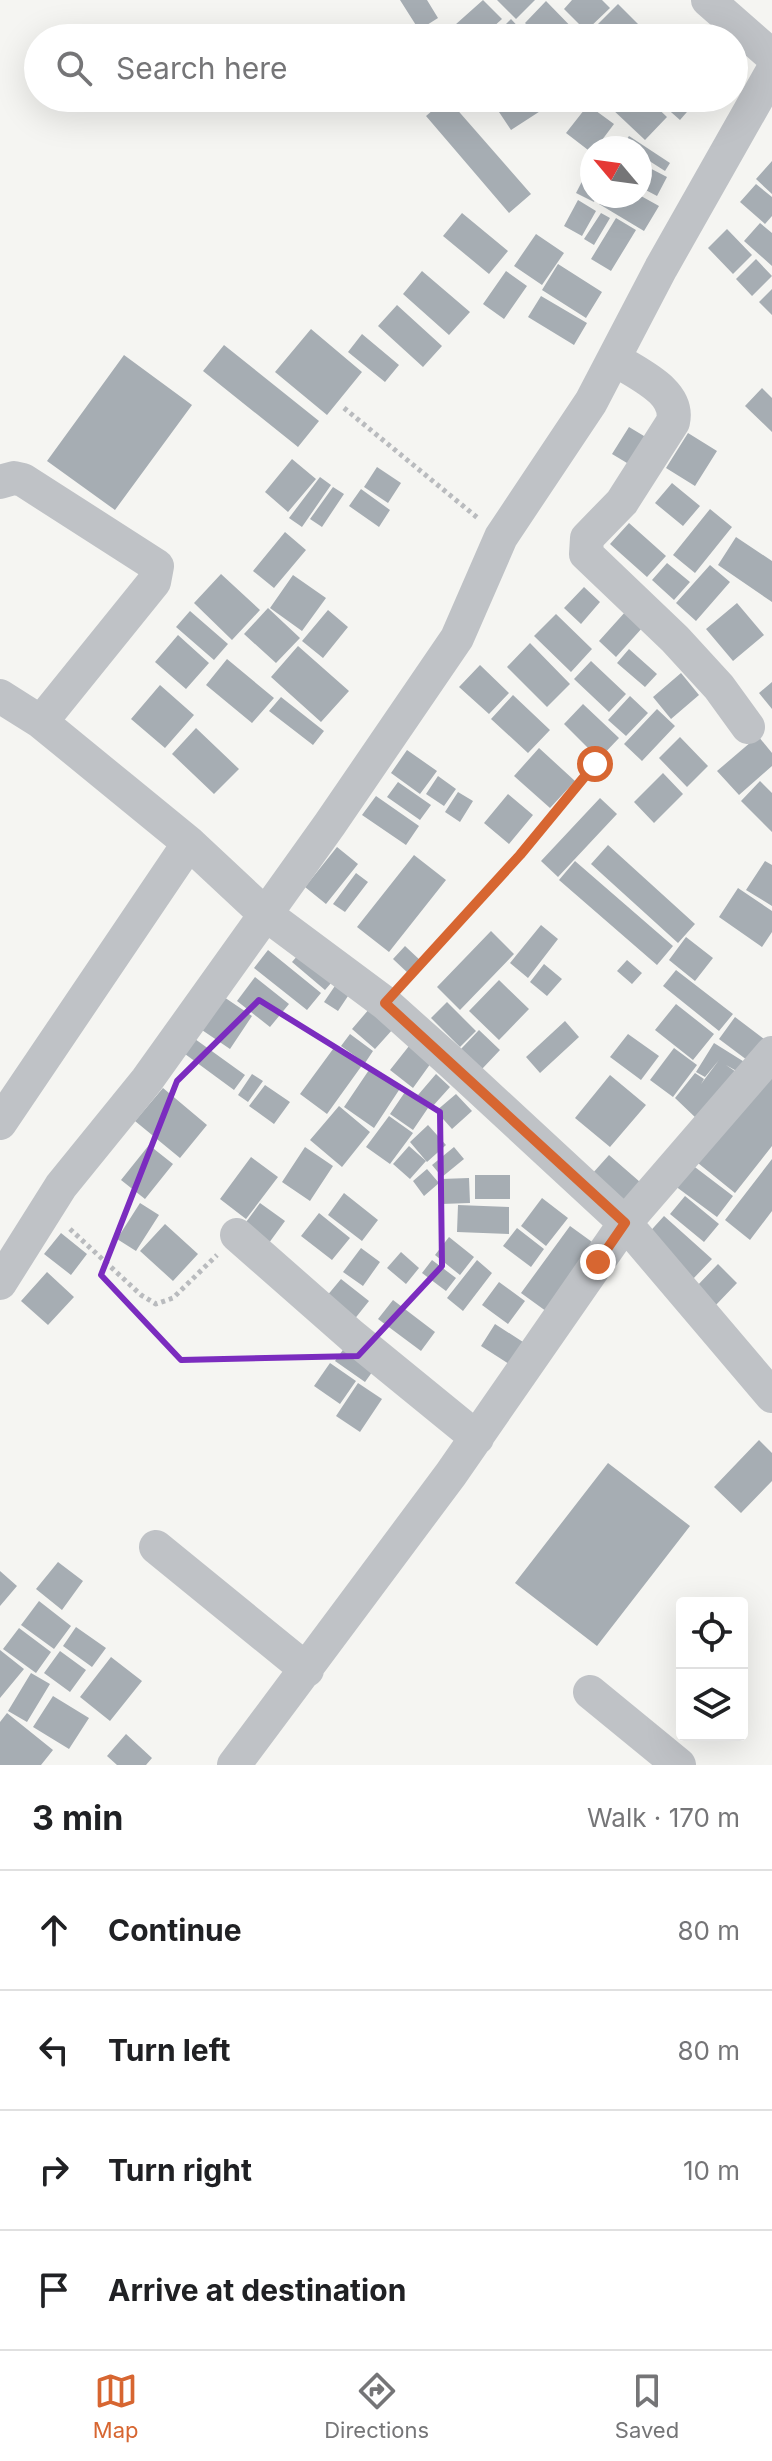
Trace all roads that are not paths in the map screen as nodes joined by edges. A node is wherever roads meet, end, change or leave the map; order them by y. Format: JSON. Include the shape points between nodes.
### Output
{"nodes":[{"id":1,"x":708,"y":0,"type":"edge"},
{"id":2,"x":735,"y":24,"type":"edge"},
{"id":3,"x":748,"y":35,"type":"edge"},
{"id":4,"x":772,"y":56,"type":"edge"},
{"id":5,"x":772,"y":72,"type":"edge"},
{"id":6,"x":615,"y":359,"type":"junction"},
{"id":7,"x":0,"y":482,"type":"edge"},
{"id":8,"x":0,"y":696,"type":"edge"},
{"id":9,"x":41,"y":722,"type":"junction"},
{"id":10,"x":748,"y":727,"type":"dead end"},
{"id":11,"x":189,"y":843,"type":"junction"},
{"id":12,"x":264,"y":913,"type":"junction"},
{"id":13,"x":772,"y":1053,"type":"edge"},
{"id":14,"x":0,"y":1123,"type":"edge"},
{"id":15,"x":625,"y":1223,"type":"junction"},
{"id":16,"x":237,"y":1235,"type":"road end"},
{"id":17,"x":0,"y":1283,"type":"edge"},
{"id":18,"x":772,"y":1396,"type":"edge"},
{"id":19,"x":477,"y":1438,"type":"junction"},
{"id":20,"x":156,"y":1547,"type":"dead end"},
{"id":21,"x":307,"y":1670,"type":"junction"},
{"id":22,"x":590,"y":1692,"type":"dead end"},
{"id":23,"x":234,"y":1765,"type":"edge"},
{"id":24,"x":679,"y":1765,"type":"edge"}],
"edges":[{"from":1,"to":2,"type":"street"},
{"from":3,"to":4,"type":"street"},
{"from":5,"to":6,"type":"street"},
{"from":6,"to":10,"type":"street","via":[[667,395],[675,412],[622,502],[587,538],[586,554],[675,639]]},
{"from":6,"to":12,"type":"street","via":[[501,537],[457,638]]},
{"from":7,"to":9,"type":"street","via":[[23,480],[157,566],[154,582]]},
{"from":8,"to":9,"type":"street"},
{"from":9,"to":11,"type":"street"},
{"from":11,"to":12,"type":"street"},
{"from":11,"to":14,"type":"street"},
{"from":12,"to":15,"type":"street","via":[[385,1003]]},
{"from":12,"to":17,"type":"street","via":[[147,1080],[45,1209]]},
{"from":13,"to":15,"type":"street"},
{"from":15,"to":18,"type":"street"},
{"from":15,"to":19,"type":"street"},
{"from":16,"to":19,"type":"street"},
{"from":19,"to":21,"type":"street"},
{"from":20,"to":21,"type":"street"},
{"from":21,"to":23,"type":"street"},
{"from":22,"to":24,"type":"street"}]}
